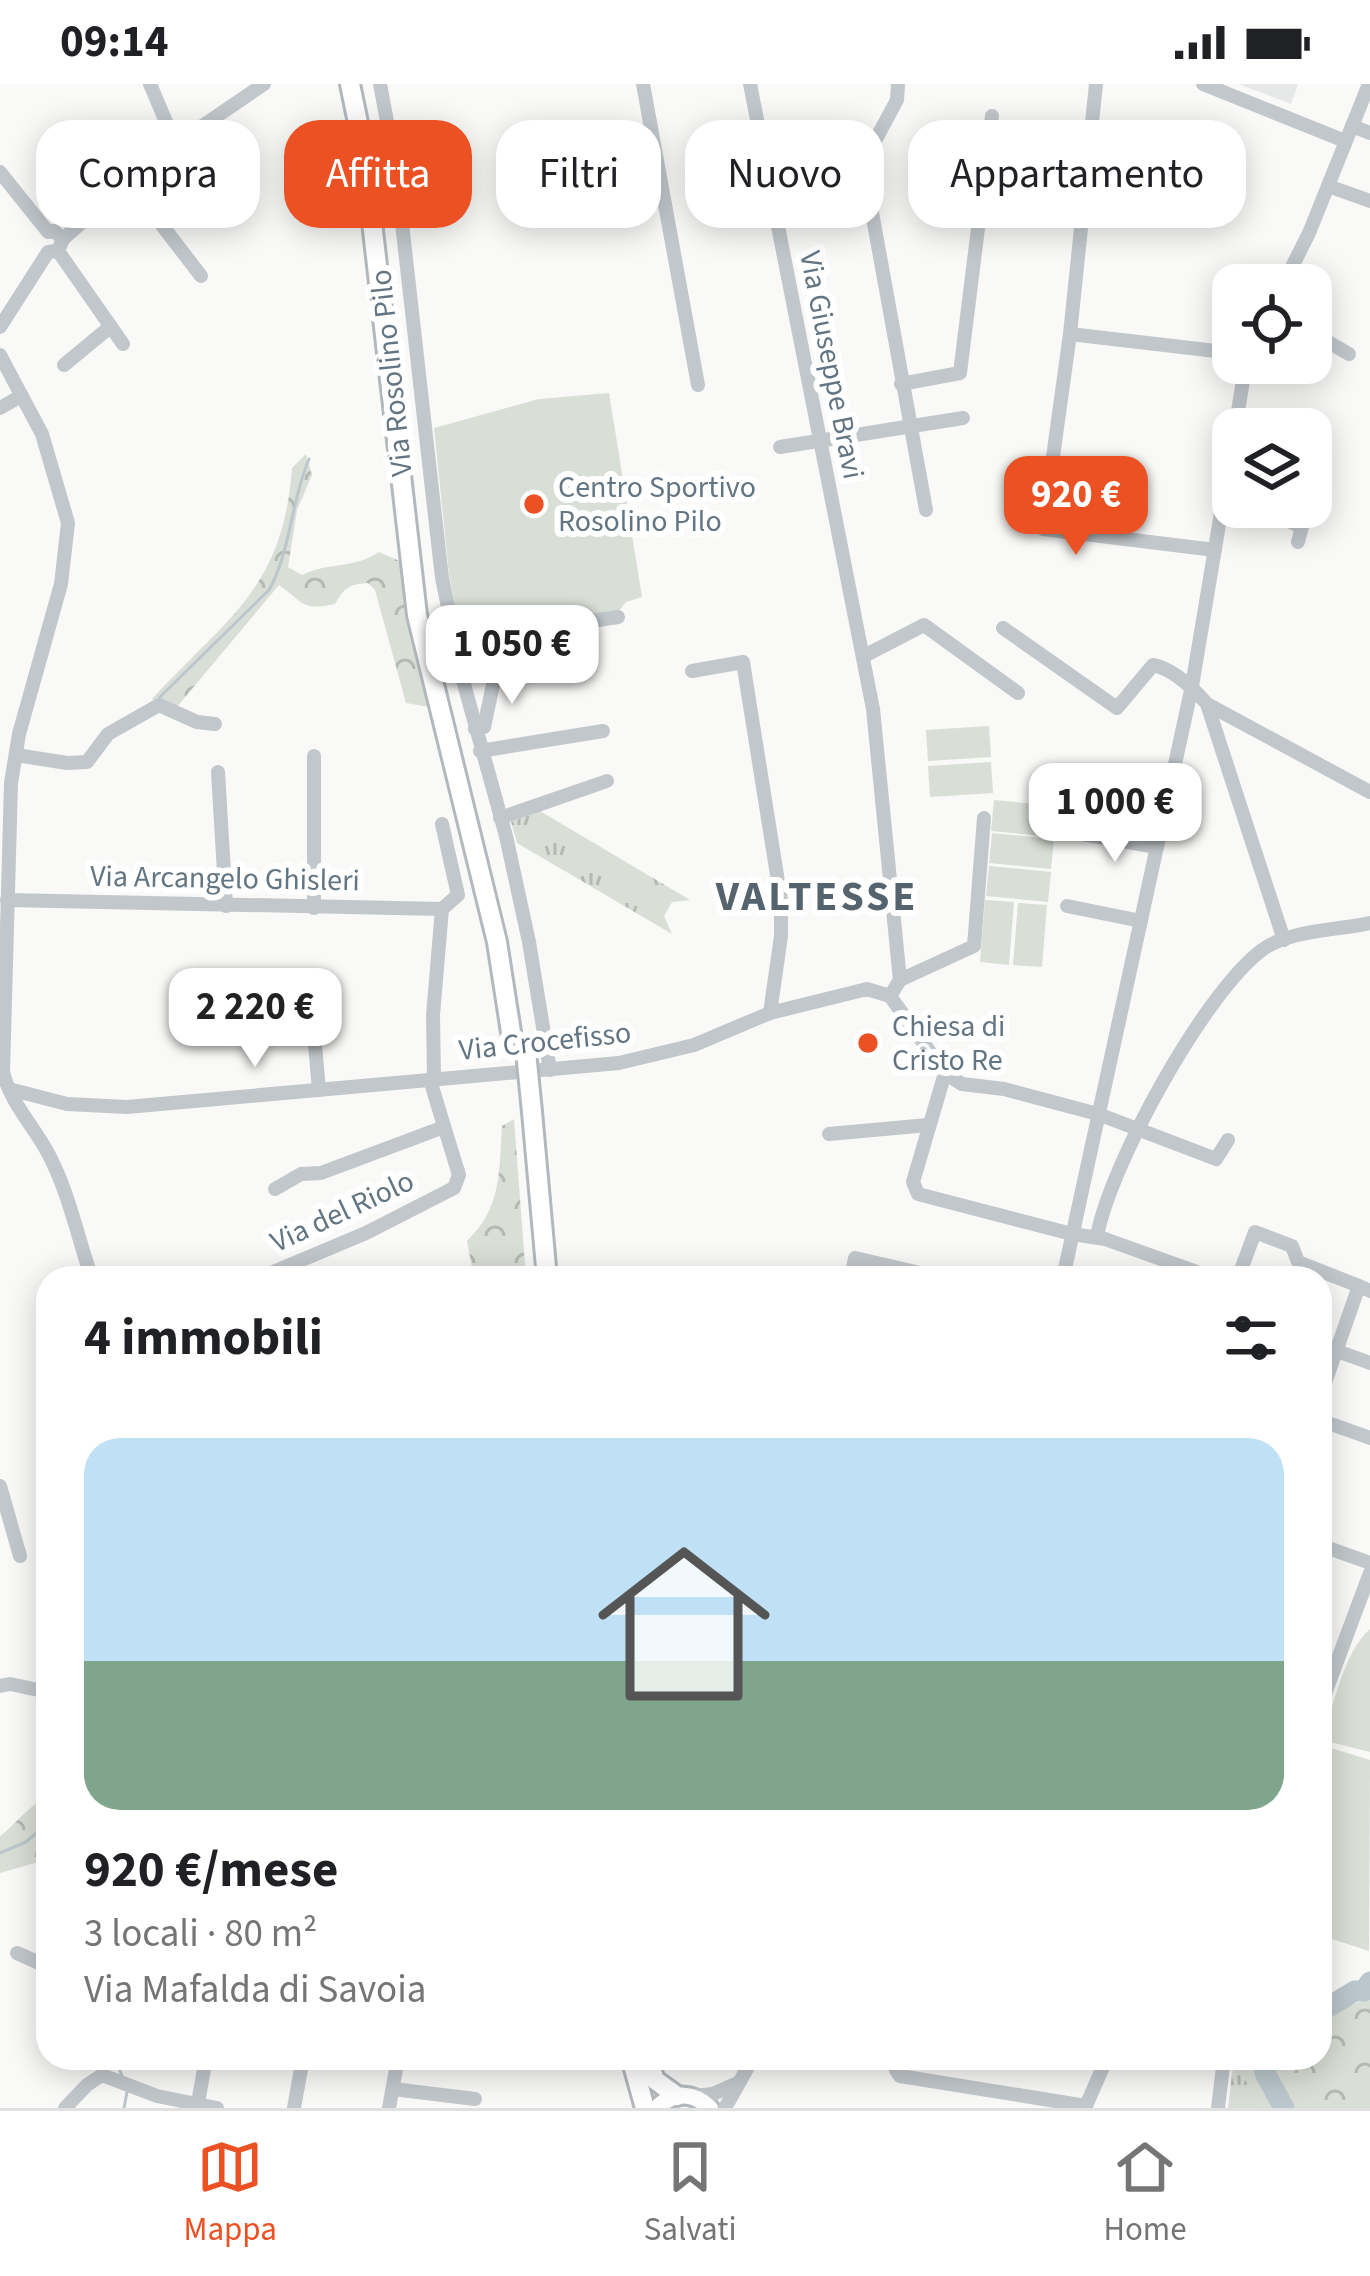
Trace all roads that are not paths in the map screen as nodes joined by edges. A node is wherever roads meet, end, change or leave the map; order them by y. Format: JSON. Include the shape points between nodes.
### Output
{"nodes":[{"id":1,"x":150,"y":84,"type":"edge"},
{"id":2,"x":264,"y":84,"type":"edge"},
{"id":3,"x":350,"y":84,"type":"edge"},
{"id":4,"x":362,"y":84,"type":"edge"},
{"id":5,"x":380,"y":84,"type":"edge"},
{"id":6,"x":643,"y":84,"type":"edge"},
{"id":7,"x":750,"y":84,"type":"edge"},
{"id":8,"x":898,"y":84,"type":"edge"},
{"id":9,"x":1096,"y":84,"type":"edge"},
{"id":10,"x":1203,"y":84,"type":"edge"},
{"id":11,"x":1369,"y":84,"type":"edge"},
{"id":12,"x":992,"y":116,"type":"dead end"},
{"id":13,"x":166,"y":120,"type":"edge"},
{"id":14,"x":209,"y":120,"type":"edge"},
{"id":15,"x":757,"y":120,"type":"edge"},
{"id":16,"x":884,"y":124,"type":"edge"},
{"id":17,"x":1349,"y":133,"type":"junction"},
{"id":18,"x":1370,"y":133,"type":"edge"},
{"id":19,"x":0,"y":172,"type":"edge"},
{"id":20,"x":1328,"y":186,"type":"junction"},
{"id":21,"x":1370,"y":201,"type":"edge"},
{"id":22,"x":72,"y":228,"type":"edge"},
{"id":23,"x":164,"y":228,"type":"edge"},
{"id":24,"x":777,"y":228,"type":"edge"},
{"id":25,"x":874,"y":228,"type":"edge"},
{"id":26,"x":54,"y":243,"type":"junction"},
{"id":27,"x":1293,"y":264,"type":"edge"},
{"id":28,"x":201,"y":276,"type":"dead end"},
{"id":29,"x":0,"y":327,"type":"edge"},
{"id":30,"x":110,"y":327,"type":"junction"},
{"id":31,"x":1070,"y":334,"type":"junction"},
{"id":32,"x":123,"y":344,"type":"dead end"},
{"id":33,"x":1332,"y":344,"type":"edge"},
{"id":34,"x":1212,"y":351,"type":"edge"},
{"id":35,"x":1349,"y":354,"type":"dead end"},
{"id":36,"x":0,"y":355,"type":"edge"},
{"id":37,"x":64,"y":365,"type":"dead end"},
{"id":38,"x":901,"y":384,"type":"junction"},
{"id":39,"x":698,"y":385,"type":"dead end"},
{"id":40,"x":21,"y":396,"type":"junction"},
{"id":41,"x":0,"y":408,"type":"edge"},
{"id":42,"x":963,"y":418,"type":"dead end"},
{"id":43,"x":909,"y":424,"type":"junction"},
{"id":44,"x":819,"y":439,"type":"junction"},
{"id":45,"x":780,"y":447,"type":"dead end"},
{"id":46,"x":926,"y":510,"type":"dead end"},
{"id":47,"x":1220,"y":528,"type":"edge"},
{"id":48,"x":1302,"y":528,"type":"edge"},
{"id":49,"x":1298,"y":542,"type":"dead end"},
{"id":50,"x":1215,"y":550,"type":"junction"},
{"id":51,"x":618,"y":617,"type":"dead end"},
{"id":52,"x":1003,"y":628,"type":"dead end"},
{"id":53,"x":458,"y":656,"type":"junction"},
{"id":54,"x":864,"y":656,"type":"junction"},
{"id":55,"x":565,"y":670,"type":"dead end"},
{"id":56,"x":692,"y":671,"type":"dead end"},
{"id":57,"x":1192,"y":686,"type":"junction"},
{"id":58,"x":1018,"y":692,"type":"dead end"},
{"id":59,"x":1207,"y":704,"type":"junction"},
{"id":60,"x":215,"y":724,"type":"dead end"},
{"id":61,"x":476,"y":729,"type":"junction"},
{"id":62,"x":603,"y":731,"type":"dead end"},
{"id":63,"x":481,"y":751,"type":"junction"},
{"id":64,"x":16,"y":755,"type":"junction"},
{"id":65,"x":314,"y":757,"type":"dead end"},
{"id":66,"x":218,"y":772,"type":"dead end"},
{"id":67,"x":607,"y":782,"type":"dead end"},
{"id":68,"x":1370,"y":792,"type":"edge"},
{"id":69,"x":500,"y":818,"type":"junction"},
{"id":70,"x":984,"y":818,"type":"dead end"},
{"id":71,"x":442,"y":824,"type":"dead end"},
{"id":72,"x":1082,"y":834,"type":"dead end"},
{"id":73,"x":1157,"y":847,"type":"junction"},
{"id":74,"x":8,"y":900,"type":"junction"},
{"id":75,"x":226,"y":906,"type":"junction"},
{"id":76,"x":1067,"y":906,"type":"dead end"},
{"id":77,"x":314,"y":908,"type":"junction"},
{"id":78,"x":442,"y":909,"type":"junction"},
{"id":79,"x":1141,"y":922,"type":"junction"},
{"id":80,"x":1370,"y":923,"type":"edge"},
{"id":81,"x":1284,"y":940,"type":"junction"},
{"id":82,"x":900,"y":980,"type":"junction"},
{"id":83,"x":890,"y":996,"type":"junction"},
{"id":84,"x":312,"y":1010,"type":"dead end"},
{"id":85,"x":770,"y":1012,"type":"junction"},
{"id":86,"x":519,"y":1044,"type":"junction"},
{"id":87,"x":550,"y":1070,"type":"junction"},
{"id":88,"x":945,"y":1073,"type":"junction"},
{"id":89,"x":432,"y":1080,"type":"junction"},
{"id":90,"x":6,"y":1089,"type":"edge"},
{"id":91,"x":319,"y":1090,"type":"junction"},
{"id":92,"x":526,"y":1113,"type":"junction"},
{"id":93,"x":1098,"y":1114,"type":"junction"},
{"id":94,"x":928,"y":1125,"type":"junction"},
{"id":95,"x":1137,"y":1126,"type":"junction"},
{"id":96,"x":444,"y":1127,"type":"junction"},
{"id":97,"x":829,"y":1134,"type":"dead end"},
{"id":98,"x":1228,"y":1140,"type":"dead end"},
{"id":99,"x":275,"y":1189,"type":"dead end"},
{"id":100,"x":1076,"y":1216,"type":"junction"},
{"id":101,"x":1098,"y":1229,"type":"junction"},
{"id":102,"x":1072,"y":1234,"type":"junction"},
{"id":103,"x":88,"y":1266,"type":"edge"},
{"id":104,"x":288,"y":1266,"type":"edge"},
{"id":105,"x":534,"y":1266,"type":"edge"},
{"id":106,"x":545,"y":1266,"type":"edge"},
{"id":107,"x":853,"y":1266,"type":"edge"},
{"id":108,"x":890,"y":1266,"type":"edge"},
{"id":109,"x":1065,"y":1266,"type":"edge"},
{"id":110,"x":1167,"y":1266,"type":"edge"},
{"id":111,"x":1242,"y":1266,"type":"edge"},
{"id":112,"x":1308,"y":1266,"type":"edge"},
{"id":113,"x":1332,"y":1276,"type":"edge"},
{"id":114,"x":1365,"y":1289,"type":"edge"},
{"id":115,"x":1337,"y":1351,"type":"junction"},
{"id":116,"x":1370,"y":1363,"type":"edge"},
{"id":117,"x":1332,"y":1365,"type":"edge"},
{"id":118,"x":1332,"y":1424,"type":"edge"},
{"id":119,"x":1370,"y":1438,"type":"edge"},
{"id":120,"x":0,"y":1486,"type":"edge"},
{"id":121,"x":1332,"y":1549,"type":"edge"},
{"id":122,"x":20,"y":1556,"type":"dead end"},
{"id":123,"x":1370,"y":1563,"type":"edge"},
{"id":124,"x":1370,"y":1574,"type":"edge"},
{"id":125,"x":1332,"y":1675,"type":"edge"},
{"id":126,"x":0,"y":1686,"type":"edge"},
{"id":127,"x":36,"y":1689,"type":"edge"},
{"id":128,"x":17,"y":1953,"type":"dead end"},
{"id":129,"x":36,"y":1962,"type":"edge"},
{"id":130,"x":101,"y":2070,"type":"edge"},
{"id":131,"x":204,"y":2070,"type":"edge"},
{"id":132,"x":301,"y":2070,"type":"edge"},
{"id":133,"x":396,"y":2070,"type":"edge"},
{"id":134,"x":634,"y":2070,"type":"edge"},
{"id":135,"x":651,"y":2070,"type":"edge"},
{"id":136,"x":746,"y":2070,"type":"edge"},
{"id":137,"x":899,"y":2070,"type":"edge"},
{"id":138,"x":1102,"y":2070,"type":"edge"},
{"id":139,"x":1223,"y":2070,"type":"edge"},
{"id":140,"x":102,"y":2075,"type":"junction"},
{"id":141,"x":738,"y":2083,"type":"junction"},
{"id":142,"x":393,"y":2089,"type":"junction"},
{"id":143,"x":685,"y":2096,"type":"junction"},
{"id":144,"x":475,"y":2099,"type":"dead end"},
{"id":145,"x":198,"y":2103,"type":"junction"},
{"id":146,"x":1086,"y":2107,"type":"edge"},
{"id":147,"x":65,"y":2108,"type":"edge"},
{"id":148,"x":217,"y":2108,"type":"edge"},
{"id":149,"x":294,"y":2108,"type":"edge"},
{"id":150,"x":389,"y":2108,"type":"edge"},
{"id":151,"x":645,"y":2108,"type":"edge"},
{"id":152,"x":657,"y":2108,"type":"edge"},
{"id":153,"x":710,"y":2108,"type":"edge"},
{"id":154,"x":725,"y":2108,"type":"edge"},
{"id":155,"x":1218,"y":2108,"type":"edge"}],
"edges":[{"from":1,"to":13,"type":"street"},
{"from":2,"to":14,"type":"street"},
{"from":3,"to":86,"type":"highway","via":[[417,615]]},
{"from":4,"to":86,"type":"highway","via":[[421,565],[508,933]]},
{"from":5,"to":53,"type":"street","name":"Via Rosolino Pilo"},
{"from":6,"to":39,"type":"street"},
{"from":7,"to":15,"type":"street","name":"Via Giuseppe Bravi"},
{"from":8,"to":16,"type":"street"},
{"from":9,"to":31,"type":"street"},
{"from":10,"to":17,"type":"street"},
{"from":11,"to":17,"type":"street"},
{"from":12,"to":38,"type":"street","via":[[960,373]]},
{"from":17,"to":18,"type":"street"},
{"from":17,"to":20,"type":"street"},
{"from":19,"to":26,"type":"street"},
{"from":20,"to":21,"type":"street"},
{"from":20,"to":27,"type":"street"},
{"from":22,"to":26,"type":"street"},
{"from":23,"to":28,"type":"street"},
{"from":24,"to":44,"type":"street","name":"Via Giuseppe Bravi"},
{"from":25,"to":38,"type":"street"},
{"from":26,"to":29,"type":"street"},
{"from":26,"to":30,"type":"street"},
{"from":30,"to":32,"type":"street"},
{"from":30,"to":37,"type":"street"},
{"from":31,"to":34,"type":"street"},
{"from":31,"to":50,"type":"street","via":[[1043,529]]},
{"from":33,"to":35,"type":"street"},
{"from":36,"to":40,"type":"street"},
{"from":38,"to":43,"type":"street"},
{"from":40,"to":41,"type":"street"},
{"from":40,"to":64,"type":"street","via":[[57,477],[68,541]]},
{"from":42,"to":43,"type":"street"},
{"from":43,"to":44,"type":"street"},
{"from":43,"to":46,"type":"street"},
{"from":44,"to":45,"type":"street"},
{"from":44,"to":54,"type":"street","name":"Via Giuseppe Bravi"},
{"from":47,"to":50,"type":"street"},
{"from":48,"to":49,"type":"street"},
{"from":50,"to":57,"type":"street"},
{"from":51,"to":53,"type":"street","via":[[539,629],[536,646]]},
{"from":52,"to":57,"type":"street","via":[[1087,678],[1118,708],[1153,665]]},
{"from":53,"to":61,"type":"street","name":"Via Rosolino Pilo"},
{"from":54,"to":58,"type":"street","via":[[924,625]]},
{"from":54,"to":82,"type":"street","name":"Via Giuseppe Bravi"},
{"from":55,"to":61,"type":"street","via":[[494,680],[484,727]]},
{"from":56,"to":85,"type":"street","via":[[743,662],[781,900]]},
{"from":57,"to":59,"type":"street"},
{"from":57,"to":73,"type":"street"},
{"from":59,"to":68,"type":"street"},
{"from":59,"to":81,"type":"street"},
{"from":60,"to":64,"type":"street","via":[[159,705],[108,734],[87,762]]},
{"from":61,"to":63,"type":"street","name":"Via Rosolino Pilo"},
{"from":62,"to":63,"type":"street"},
{"from":63,"to":69,"type":"street","name":"Via Rosolino Pilo"},
{"from":64,"to":74,"type":"street"},
{"from":65,"to":77,"type":"street"},
{"from":66,"to":75,"type":"street"},
{"from":67,"to":69,"type":"street"},
{"from":69,"to":87,"type":"street","name":"Via Rosolino Pilo"},
{"from":70,"to":82,"type":"street","via":[[974,946]]},
{"from":71,"to":78,"type":"street","via":[[458,895]]},
{"from":72,"to":73,"type":"street"},
{"from":73,"to":79,"type":"street"},
{"from":74,"to":75,"type":"street","name":"Via Arcangelo Ghisleri"},
{"from":74,"to":90,"type":"street"},
{"from":75,"to":77,"type":"street","name":"Via Arcangelo Ghisleri"},
{"from":76,"to":79,"type":"street"},
{"from":77,"to":78,"type":"street","name":"Via Arcangelo Ghisleri"},
{"from":78,"to":89,"type":"street"},
{"from":79,"to":93,"type":"street"},
{"from":80,"to":81,"type":"street"},
{"from":81,"to":95,"type":"street","via":[[1240,970]]},
{"from":82,"to":83,"type":"street"},
{"from":83,"to":85,"type":"street","name":"Via Crocefisso","via":[[867,989]]},
{"from":83,"to":88,"type":"street"},
{"from":84,"to":91,"type":"street"},
{"from":85,"to":87,"type":"street","name":"Via Crocefisso","via":[[639,1060]]},
{"from":86,"to":92,"type":"highway"},
{"from":87,"to":89,"type":"street","name":"Via Crocefisso"},
{"from":88,"to":93,"type":"street","via":[[962,1084]]},
{"from":88,"to":94,"type":"street"},
{"from":89,"to":91,"type":"street","name":"Via Crocefisso"},
{"from":89,"to":96,"type":"street","name":"Via del Riolo"},
{"from":90,"to":91,"type":"street","name":"Via Crocefisso","via":[[97,1108]]},
{"from":90,"to":103,"type":"street","via":[[48,1153]]},
{"from":92,"to":105,"type":"highway"},
{"from":92,"to":106,"type":"highway"},
{"from":93,"to":95,"type":"street"},
{"from":93,"to":100,"type":"street"},
{"from":94,"to":97,"type":"street"},
{"from":94,"to":102,"type":"street","via":[[918,1194]]},
{"from":95,"to":98,"type":"street","via":[[1216,1159]]},
{"from":95,"to":101,"type":"street"},
{"from":96,"to":99,"type":"street","name":"Via del Riolo"},
{"from":96,"to":104,"type":"street","name":"Via del Riolo","via":[[459,1175],[454,1188]]},
{"from":100,"to":101,"type":"street"},
{"from":100,"to":102,"type":"street"},
{"from":101,"to":102,"type":"street"},
{"from":101,"to":110,"type":"street"},
{"from":102,"to":109,"type":"street"},
{"from":107,"to":108,"type":"street","via":[[855,1258]]},
{"from":111,"to":112,"type":"street","via":[[1255,1232],[1292,1246]]},
{"from":113,"to":114,"type":"street"},
{"from":114,"to":115,"type":"street"},
{"from":115,"to":116,"type":"street"},
{"from":115,"to":117,"type":"street"},
{"from":118,"to":119,"type":"street"},
{"from":120,"to":122,"type":"street"},
{"from":121,"to":123,"type":"street"},
{"from":124,"to":125,"type":"street"},
{"from":126,"to":127,"type":"street"},
{"from":128,"to":129,"type":"street"},
{"from":130,"to":140,"type":"street"},
{"from":131,"to":145,"type":"street"},
{"from":132,"to":149,"type":"street"},
{"from":133,"to":142,"type":"street"},
{"from":134,"to":151,"type":"highway"},
{"from":135,"to":143,"type":"highway"},
{"from":136,"to":141,"type":"street"},
{"from":137,"to":146,"type":"street"},
{"from":138,"to":146,"type":"street"},
{"from":139,"to":155,"type":"street"},
{"from":140,"to":145,"type":"street"},
{"from":140,"to":147,"type":"street"},
{"from":141,"to":143,"type":"street"},
{"from":141,"to":154,"type":"street"},
{"from":142,"to":144,"type":"street"},
{"from":142,"to":150,"type":"street"},
{"from":143,"to":152,"type":"main road"},
{"from":143,"to":153,"type":"main road"},
{"from":145,"to":148,"type":"street"}]}
